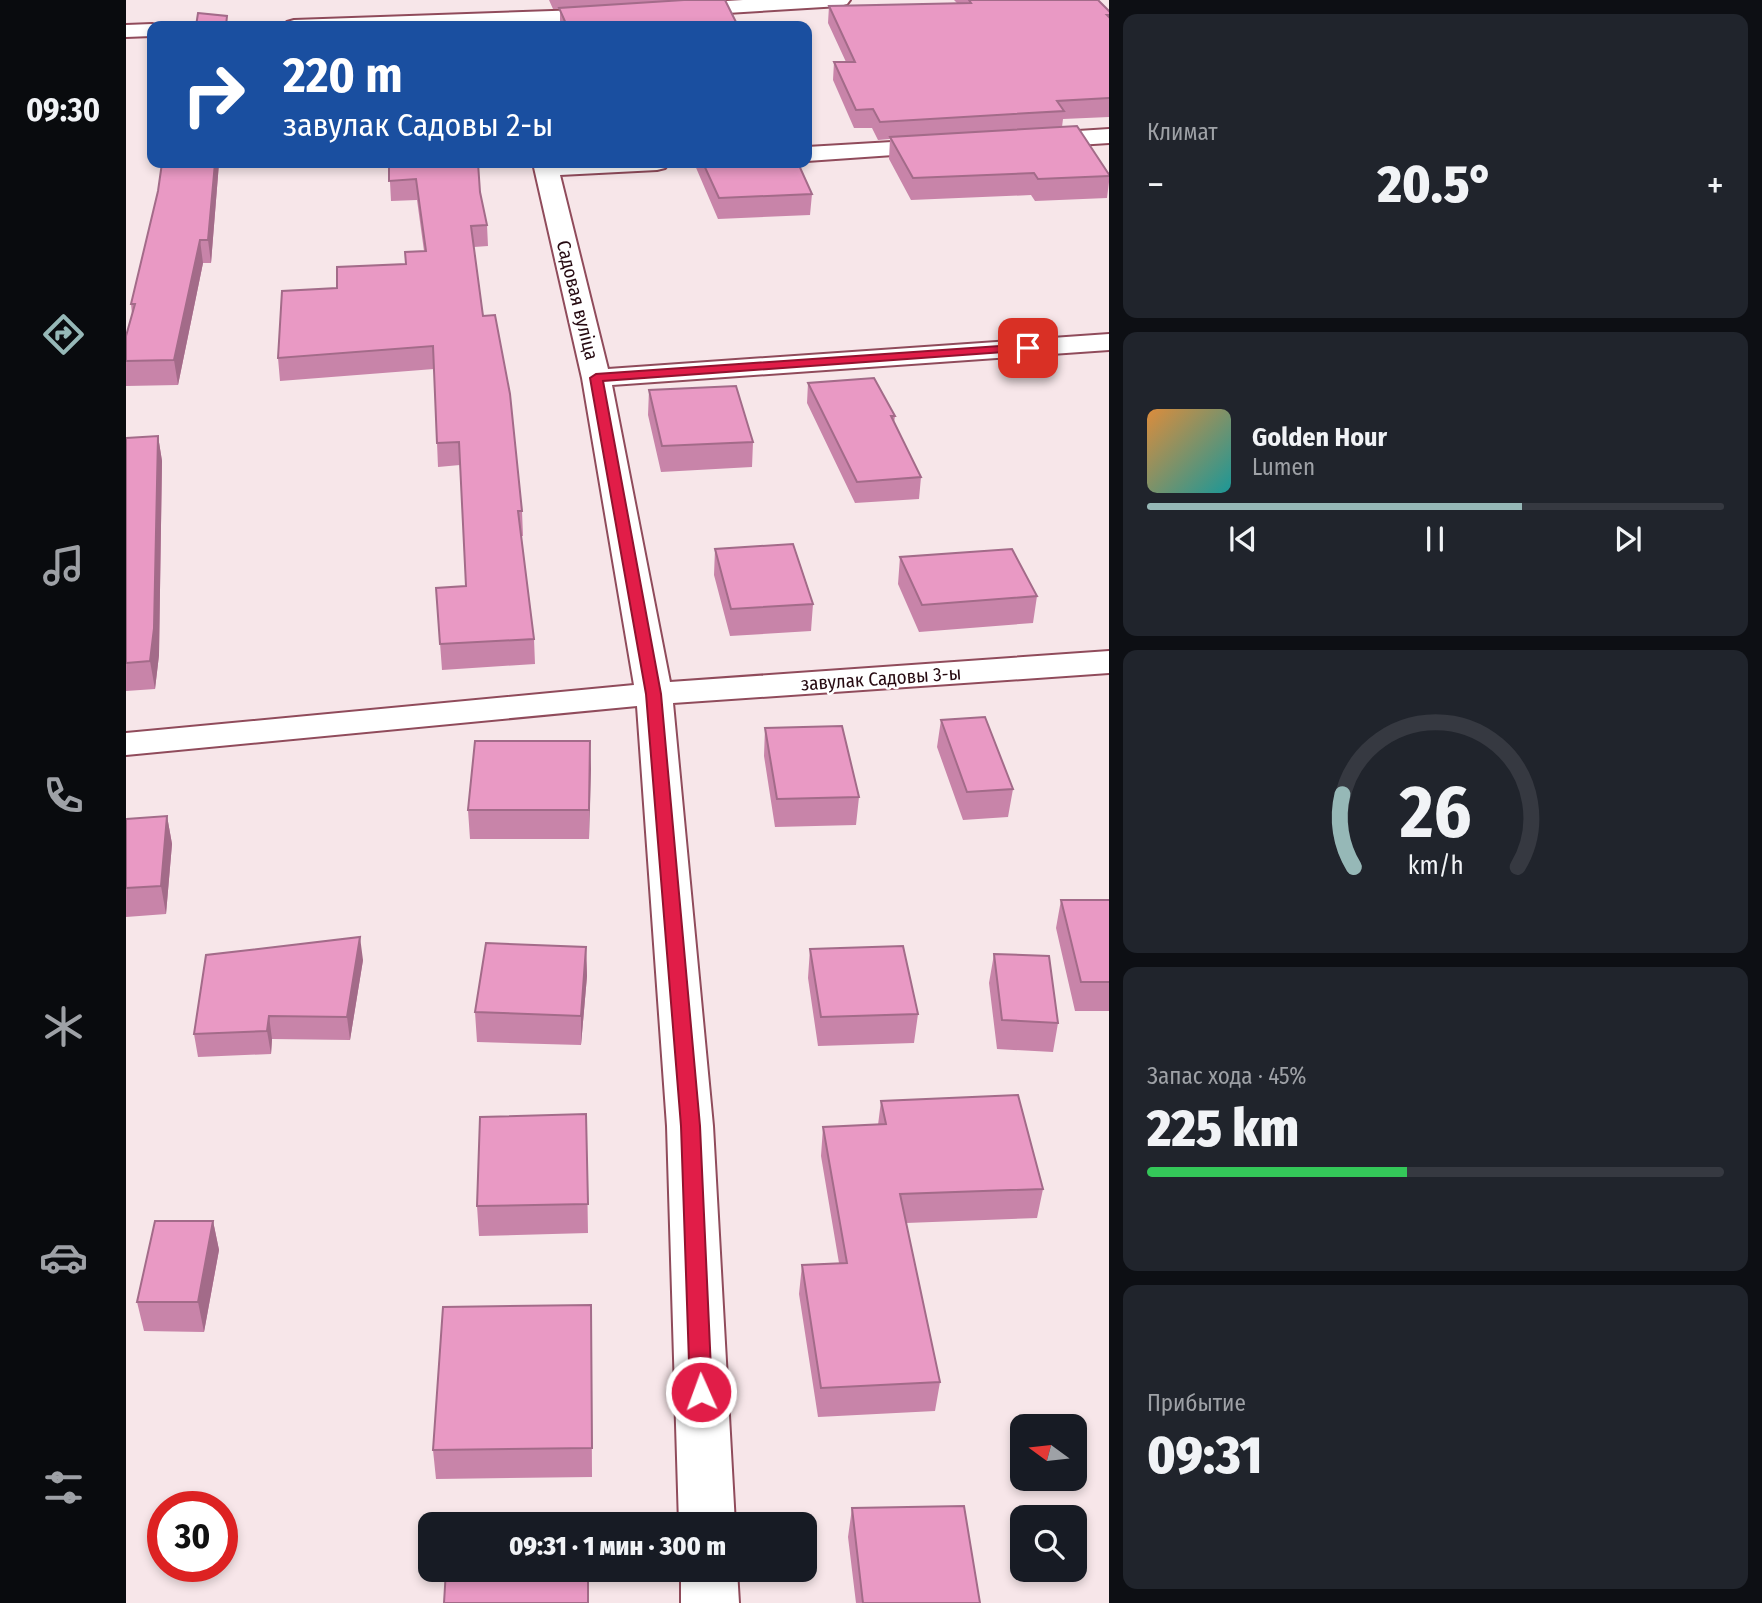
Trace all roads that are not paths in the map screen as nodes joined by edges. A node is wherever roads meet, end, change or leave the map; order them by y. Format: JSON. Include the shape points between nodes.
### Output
{"nodes":[{"id":1,"x":840,"y":0,"type":"edge"},
{"id":2,"x":659,"y":12,"type":"edge"},
{"id":3,"x":632,"y":13,"type":"edge"},
{"id":4,"x":545,"y":21,"type":"edge"},
{"id":5,"x":147,"y":31,"type":"edge"},
{"id":6,"x":127,"y":35,"type":"edge"},
{"id":7,"x":1109,"y":136,"type":"edge"},
{"id":8,"x":1013,"y":142,"type":"edge"},
{"id":9,"x":972,"y":144,"type":"edge"},
{"id":10,"x":812,"y":154,"type":"edge"},
{"id":11,"x":546,"y":168,"type":"edge"},
{"id":12,"x":1109,"y":342,"type":"edge"},
{"id":13,"x":596,"y":378,"type":"junction"},
{"id":14,"x":1109,"y":662,"type":"edge"},
{"id":15,"x":653,"y":694,"type":"junction"},
{"id":16,"x":126,"y":744,"type":"edge"},
{"id":17,"x":706,"y":1512,"type":"edge"},
{"id":18,"x":709,"y":1582,"type":"edge"},
{"id":19,"x":710,"y":1603,"type":"edge"}],
"edges":[{"from":1,"to":2,"type":"street"},
{"from":3,"to":4,"type":"street"},
{"from":5,"to":6,"type":"street"},
{"from":7,"to":8,"type":"street"},
{"from":9,"to":10,"type":"street"},
{"from":11,"to":13,"type":"street","name":"Садовая вуліца"},
{"from":12,"to":13,"type":"street"},
{"from":13,"to":15,"type":"street","name":"Садовая вуліца"},
{"from":14,"to":15,"type":"street","name":"завулак Садовы 3-ы"},
{"from":15,"to":16,"type":"street","name":"завулак Садовы 3-ы"},
{"from":15,"to":17,"type":"street","name":"Садовая вуліца","via":[[690,1126]]},
{"from":18,"to":19,"type":"street"}]}
